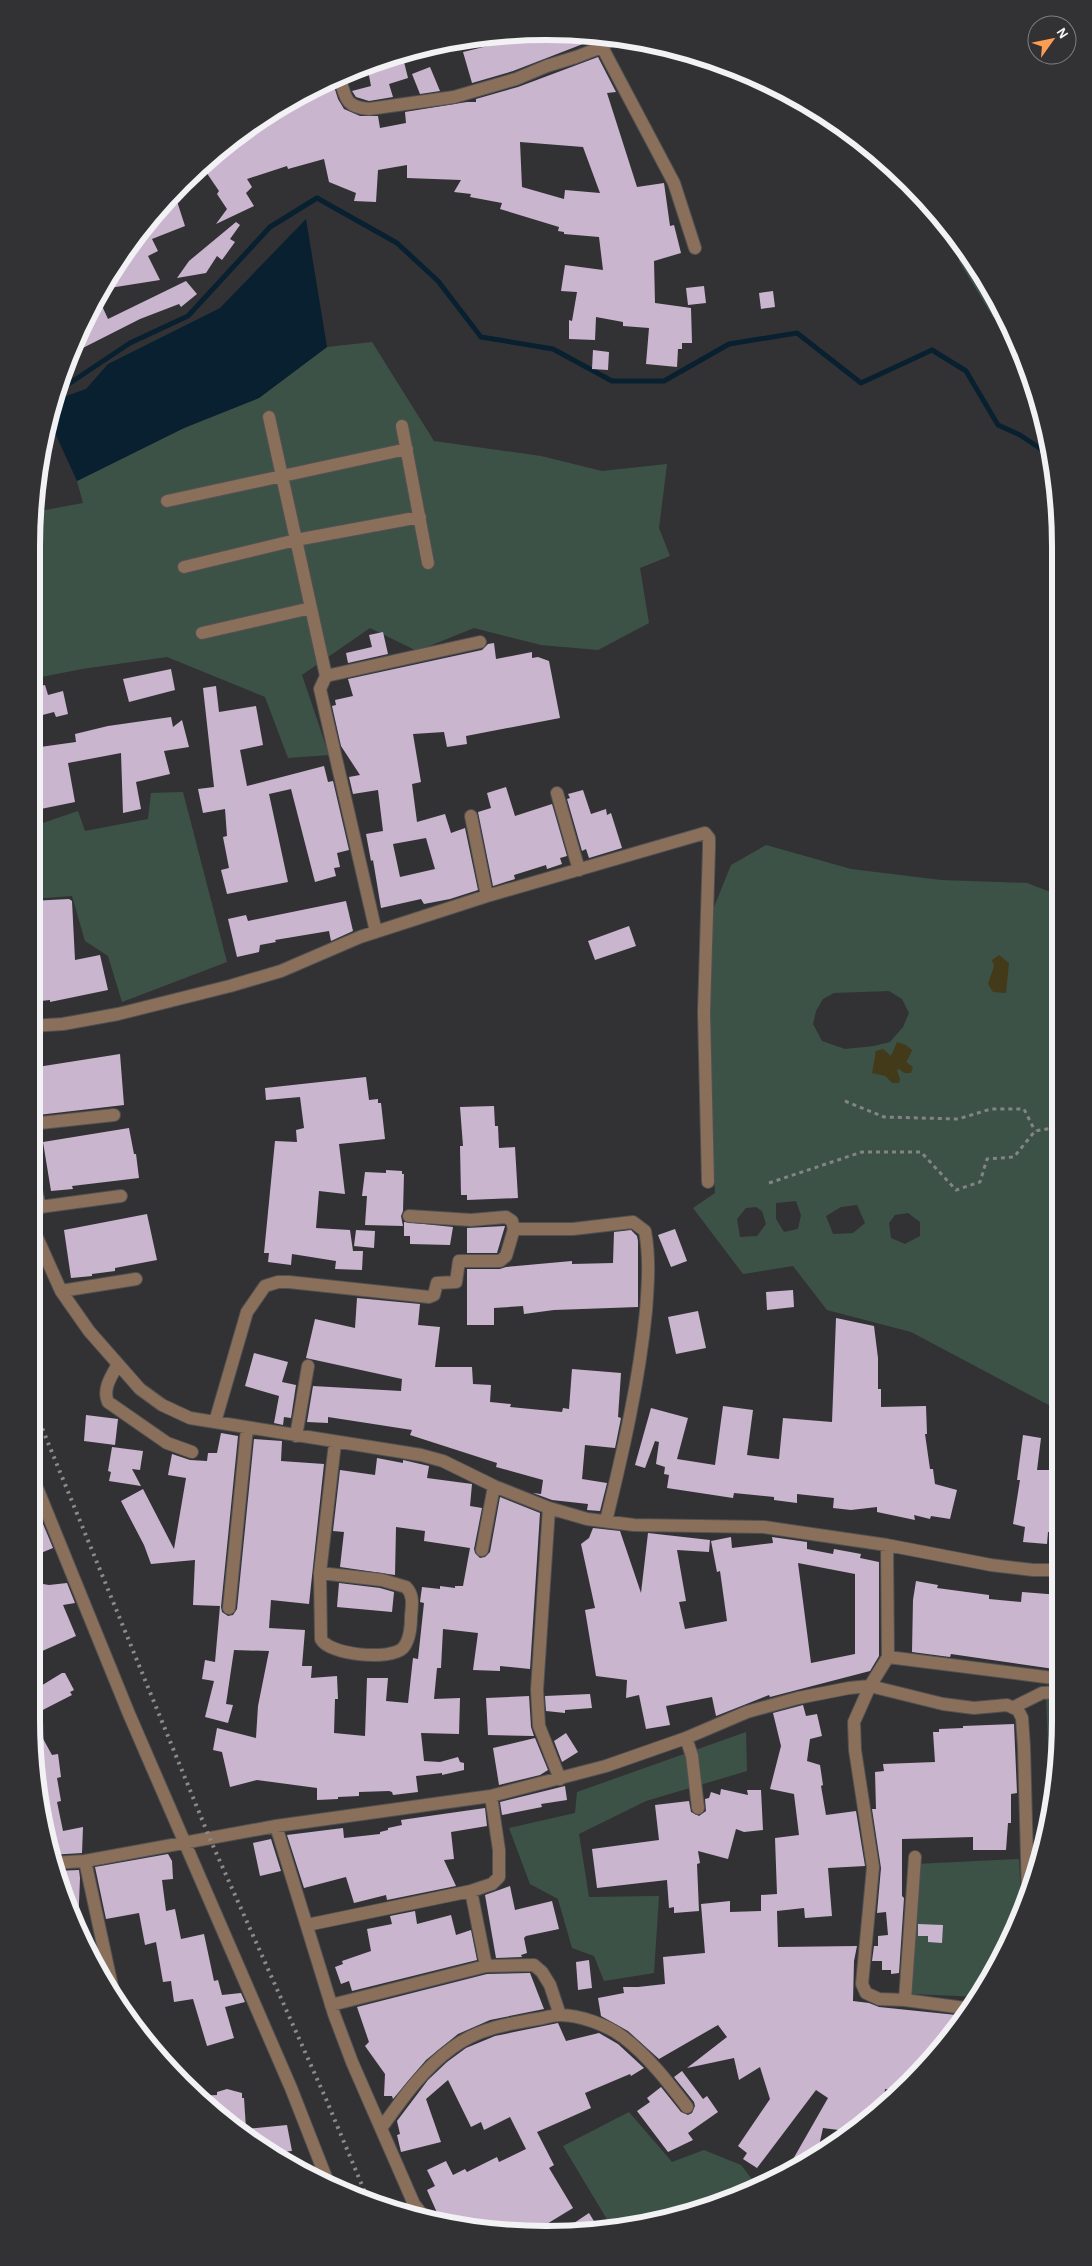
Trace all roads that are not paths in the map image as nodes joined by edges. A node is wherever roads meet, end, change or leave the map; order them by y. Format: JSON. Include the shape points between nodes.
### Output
{"nodes":[{"id":1,"x":604,"y":43,"type":"edge"},
{"id":2,"x":608,"y":44,"type":"edge"},
{"id":3,"x":341,"y":84,"type":"edge"},
{"id":4,"x":694,"y":248,"type":"dead end"},
{"id":5,"x":269,"y":418,"type":"dead end"},
{"id":6,"x":402,"y":426,"type":"dead end"},
{"id":7,"x":407,"y":449,"type":"junction"},
{"id":8,"x":282,"y":476,"type":"junction"},
{"id":9,"x":167,"y":501,"type":"dead end"},
{"id":10,"x":420,"y":517,"type":"junction"},
{"id":11,"x":296,"y":540,"type":"junction"},
{"id":12,"x":428,"y":563,"type":"dead end"},
{"id":13,"x":184,"y":567,"type":"dead end"},
{"id":14,"x":311,"y":608,"type":"junction"},
{"id":15,"x":202,"y":633,"type":"dead end"},
{"id":16,"x":480,"y":642,"type":"dead end"},
{"id":17,"x":326,"y":676,"type":"junction"},
{"id":18,"x":557,"y":793,"type":"dead end"},
{"id":19,"x":471,"y":816,"type":"dead end"},
{"id":20,"x":579,"y":870,"type":"junction"},
{"id":21,"x":487,"y":896,"type":"junction"},
{"id":22,"x":376,"y":932,"type":"junction"},
{"id":23,"x":40,"y":1025,"type":"edge"},
{"id":24,"x":114,"y":1114,"type":"dead end"},
{"id":25,"x":40,"y":1123,"type":"edge"},
{"id":26,"x":708,"y":1182,"type":"dead end"},
{"id":27,"x":121,"y":1196,"type":"dead end"},
{"id":28,"x":40,"y":1206,"type":"edge"},
{"id":29,"x":409,"y":1216,"type":"dead end"},
{"id":30,"x":514,"y":1229,"type":"junction"},
{"id":31,"x":40,"y":1243,"type":"edge"},
{"id":32,"x":136,"y":1278,"type":"dead end"},
{"id":33,"x":61,"y":1291,"type":"junction"},
{"id":34,"x":118,"y":1364,"type":"junction"},
{"id":35,"x":308,"y":1366,"type":"dead end"},
{"id":36,"x":215,"y":1422,"type":"junction"},
{"id":37,"x":247,"y":1428,"type":"junction"},
{"id":38,"x":296,"y":1436,"type":"junction"},
{"id":39,"x":335,"y":1443,"type":"junction"},
{"id":40,"x":192,"y":1452,"type":"dead end"},
{"id":41,"x":494,"y":1486,"type":"junction"},
{"id":42,"x":40,"y":1495,"type":"edge"},
{"id":43,"x":549,"y":1508,"type":"junction"},
{"id":44,"x":606,"y":1521,"type":"junction"},
{"id":45,"x":887,"y":1545,"type":"junction"},
{"id":46,"x":482,"y":1550,"type":"dead end"},
{"id":47,"x":1052,"y":1570,"type":"edge"},
{"id":48,"x":320,"y":1573,"type":"junction"},
{"id":49,"x":229,"y":1608,"type":"dead end"},
{"id":50,"x":888,"y":1657,"type":"junction"},
{"id":51,"x":1052,"y":1678,"type":"edge"},
{"id":52,"x":870,"y":1686,"type":"junction"},
{"id":53,"x":1052,"y":1693,"type":"edge"},
{"id":54,"x":1014,"y":1707,"type":"junction"},
{"id":55,"x":686,"y":1738,"type":"junction"},
{"id":56,"x":560,"y":1779,"type":"junction"},
{"id":57,"x":491,"y":1796,"type":"junction"},
{"id":58,"x":698,"y":1808,"type":"dead end"},
{"id":59,"x":276,"y":1826,"type":"junction"},
{"id":60,"x":184,"y":1842,"type":"junction"},
{"id":61,"x":915,"y":1857,"type":"dead end"},
{"id":62,"x":85,"y":1860,"type":"junction"},
{"id":63,"x":61,"y":1862,"type":"edge"},
{"id":64,"x":1027,"y":1875,"type":"edge"},
{"id":65,"x":471,"y":1891,"type":"junction"},
{"id":66,"x":306,"y":1926,"type":"junction"},
{"id":67,"x":486,"y":1966,"type":"junction"},
{"id":68,"x":110,"y":1976,"type":"edge"},
{"id":69,"x":905,"y":2000,"type":"junction"},
{"id":70,"x":331,"y":2005,"type":"junction"},
{"id":71,"x":962,"y":2008,"type":"edge"},
{"id":72,"x":560,"y":2015,"type":"junction"},
{"id":73,"x":687,"y":2107,"type":"dead end"},
{"id":74,"x":382,"y":2127,"type":"junction"},
{"id":75,"x":325,"y":2175,"type":"edge"},
{"id":76,"x":419,"y":2210,"type":"edge"}],
"edges":[{"from":1,"to":3,"type":"street","via":[[516,79],[454,97],[356,108],[347,102]]},
{"from":2,"to":4,"type":"street","via":[[674,183]]},
{"from":5,"to":8,"type":"street"},
{"from":6,"to":7,"type":"street"},
{"from":7,"to":8,"type":"street"},
{"from":7,"to":10,"type":"street"},
{"from":8,"to":9,"type":"street"},
{"from":8,"to":11,"type":"street"},
{"from":10,"to":11,"type":"street"},
{"from":10,"to":12,"type":"street"},
{"from":11,"to":13,"type":"street"},
{"from":11,"to":14,"type":"street"},
{"from":14,"to":15,"type":"street"},
{"from":14,"to":17,"type":"street"},
{"from":16,"to":17,"type":"street"},
{"from":17,"to":22,"type":"street","via":[[320,689]]},
{"from":18,"to":20,"type":"street"},
{"from":19,"to":21,"type":"street"},
{"from":20,"to":21,"type":"street"},
{"from":20,"to":26,"type":"street","via":[[696,834],[708,835],[704,1012]]},
{"from":21,"to":22,"type":"street"},
{"from":22,"to":23,"type":"street","via":[[281,971],[230,986],[118,1014]]},
{"from":24,"to":25,"type":"street"},
{"from":27,"to":28,"type":"street"},
{"from":29,"to":30,"type":"street","via":[[471,1220],[506,1217],[512,1221]]},
{"from":30,"to":36,"type":"street","via":[[504,1259],[459,1261],[456,1282],[437,1283],[434,1295],[429,1297],[288,1282],[265,1286],[247,1312]]},
{"from":30,"to":44,"type":"street","via":[[573,1229],[632,1222],[645,1231],[648,1287],[643,1339]]},
{"from":31,"to":33,"type":"street"},
{"from":32,"to":33,"type":"street"},
{"from":33,"to":34,"type":"street","via":[[89,1331]]},
{"from":34,"to":36,"type":"street","via":[[151,1399],[190,1418]]},
{"from":34,"to":40,"type":"street","via":[[106,1388],[108,1402],[167,1443]]},
{"from":35,"to":38,"type":"street"},
{"from":36,"to":37,"type":"street"},
{"from":37,"to":38,"type":"street"},
{"from":37,"to":49,"type":"street"},
{"from":38,"to":39,"type":"street"},
{"from":39,"to":41,"type":"street","via":[[421,1455],[443,1461]]},
{"from":39,"to":48,"type":"street"},
{"from":41,"to":43,"type":"street"},
{"from":41,"to":46,"type":"street"},
{"from":42,"to":60,"type":"street"},
{"from":43,"to":44,"type":"street"},
{"from":43,"to":56,"type":"street","via":[[537,1690],[539,1726]]},
{"from":44,"to":45,"type":"street","via":[[634,1525],[764,1527]]},
{"from":45,"to":47,"type":"street","via":[[991,1565]]},
{"from":45,"to":50,"type":"street"},
{"from":48,"to":48,"type":"street","via":[[320,1633],[323,1643],[343,1652],[390,1655],[403,1648],[410,1627],[412,1597],[406,1587],[382,1580]]},
{"from":50,"to":51,"type":"street"},
{"from":50,"to":52,"type":"street"},
{"from":52,"to":54,"type":"street","via":[[951,1705]]},
{"from":52,"to":55,"type":"street","via":[[746,1712]]},
{"from":52,"to":69,"type":"street","via":[[854,1722],[855,1750],[873,1867],[862,1984],[866,1993],[880,2000]]},
{"from":53,"to":54,"type":"street"},
{"from":54,"to":64,"type":"street","via":[[1022,1718]]},
{"from":55,"to":56,"type":"street"},
{"from":55,"to":58,"type":"street","via":[[692,1756]]},
{"from":56,"to":57,"type":"street"},
{"from":57,"to":59,"type":"street"},
{"from":57,"to":65,"type":"street","via":[[500,1850],[500,1877]]},
{"from":59,"to":60,"type":"street"},
{"from":59,"to":66,"type":"street"},
{"from":60,"to":62,"type":"street"},
{"from":60,"to":75,"type":"street","via":[[291,2088]]},
{"from":61,"to":69,"type":"street"},
{"from":62,"to":63,"type":"street"},
{"from":62,"to":68,"type":"street"},
{"from":65,"to":66,"type":"street"},
{"from":65,"to":67,"type":"street"},
{"from":66,"to":70,"type":"street"},
{"from":67,"to":70,"type":"street"},
{"from":67,"to":72,"type":"street","via":[[534,1965],[550,1985]]},
{"from":69,"to":71,"type":"street"},
{"from":70,"to":74,"type":"street","via":[[352,2062]]},
{"from":72,"to":73,"type":"street","via":[[605,2026],[623,2037]]},
{"from":72,"to":74,"type":"street","via":[[483,2031],[452,2048],[425,2072]]},
{"from":74,"to":76,"type":"street"}]}
